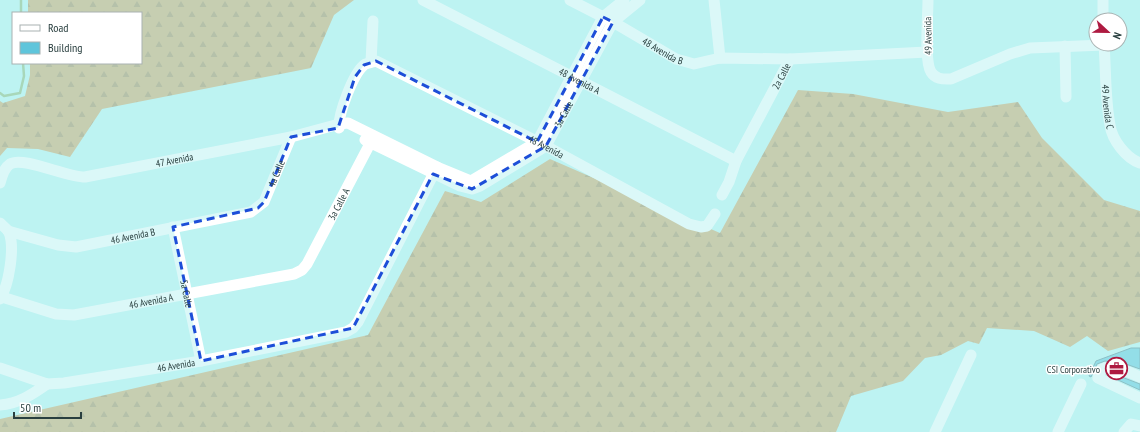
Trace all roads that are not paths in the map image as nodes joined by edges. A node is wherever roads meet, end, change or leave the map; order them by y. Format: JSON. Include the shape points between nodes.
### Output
{"nodes":[{"id":1,"x":423,"y":0,"type":"edge"},
{"id":2,"x":570,"y":0,"type":"edge"},
{"id":3,"x":624,"y":0,"type":"edge"},
{"id":4,"x":640,"y":0,"type":"edge"},
{"id":5,"x":714,"y":0,"type":"edge"},
{"id":6,"x":928,"y":0,"type":"edge"},
{"id":7,"x":1103,"y":0,"type":"edge"},
{"id":8,"x":1104,"y":12,"type":"edge"},
{"id":9,"x":608,"y":20,"type":"junction"},
{"id":10,"x":373,"y":21,"type":"dead end"},
{"id":11,"x":1088,"y":45,"type":"edge"},
{"id":12,"x":1065,"y":46,"type":"junction"},
{"id":13,"x":927,"y":52,"type":"junction"},
{"id":14,"x":1105,"y":52,"type":"edge"},
{"id":15,"x":720,"y":58,"type":"junction"},
{"id":16,"x":790,"y":59,"type":"junction"},
{"id":17,"x":371,"y":62,"type":"junction"},
{"id":18,"x":576,"y":79,"type":"junction"},
{"id":19,"x":1066,"y":97,"type":"dead end"},
{"id":20,"x":336,"y":127,"type":"junction"},
{"id":21,"x":291,"y":137,"type":"junction"},
{"id":22,"x":373,"y":139,"type":"junction"},
{"id":23,"x":541,"y":144,"type":"junction"},
{"id":24,"x":736,"y":160,"type":"junction"},
{"id":25,"x":1138,"y":162,"type":"edge"},
{"id":26,"x":435,"y":171,"type":"junction"},
{"id":27,"x":0,"y":183,"type":"edge"},
{"id":28,"x":722,"y":195,"type":"dead end"},
{"id":29,"x":258,"y":208,"type":"joint"},
{"id":30,"x":715,"y":214,"type":"dead end"},
{"id":31,"x":4,"y":227,"type":"edge"},
{"id":32,"x":173,"y":227,"type":"junction"},
{"id":33,"x":302,"y":270,"type":"joint"},
{"id":34,"x":187,"y":293,"type":"junction"},
{"id":35,"x":1,"y":298,"type":"edge"},
{"id":36,"x":971,"y":355,"type":"dead end"},
{"id":37,"x":202,"y":361,"type":"junction"},
{"id":38,"x":0,"y":368,"type":"edge"},
{"id":39,"x":1140,"y":376,"type":"edge"},
{"id":40,"x":47,"y":384,"type":"junction"},
{"id":41,"x":1081,"y":384,"type":"dead end"},
{"id":42,"x":1140,"y":398,"type":"edge"},
{"id":43,"x":0,"y":406,"type":"edge"},
{"id":44,"x":1140,"y":426,"type":"edge"},
{"id":45,"x":935,"y":432,"type":"edge"},
{"id":46,"x":1058,"y":432,"type":"edge"},
{"id":47,"x":1124,"y":432,"type":"edge"}],
"edges":[{"from":1,"to":18,"type":"street","name":"48 Avenida A"},
{"from":2,"to":9,"type":"street","name":"48 Avenida B"},
{"from":3,"to":9,"type":"street","name":"3a Calle"},
{"from":4,"to":9,"type":"street","name":"3a Calle"},
{"from":5,"to":15,"type":"street"},
{"from":6,"to":13,"type":"street","name":"49 Avenida"},
{"from":7,"to":8,"type":"street"},
{"from":9,"to":15,"type":"street","name":"48 Avenida B","via":[[676,60],[694,64]]},
{"from":9,"to":18,"type":"street","name":"3a Calle"},
{"from":10,"to":17,"type":"street"},
{"from":11,"to":12,"type":"street"},
{"from":12,"to":13,"type":"street","name":"49 Avenida","via":[[1030,48],[951,79],[936,77],[931,72]]},
{"from":12,"to":19,"type":"street"},
{"from":13,"to":16,"type":"street","name":"2a Calle"},
{"from":14,"to":25,"type":"street","name":"49 Avenida C","via":[[1110,126],[1121,149]]},
{"from":15,"to":16,"type":"street","name":"48 Avenida B"},
{"from":16,"to":24,"type":"street","name":"2a Calle"},
{"from":17,"to":20,"type":"street","via":[[364,65],[355,77]]},
{"from":17,"to":23,"type":"street","name":"48 Avenida","via":[[380,63]]},
{"from":18,"to":23,"type":"street","name":"3a Calle"},
{"from":18,"to":24,"type":"street","name":"48 Avenida A"},
{"from":20,"to":21,"type":"street","name":"47 Avenida"},
{"from":20,"to":22,"type":"street"},
{"from":21,"to":27,"type":"street","name":"47 Avenida","via":[[84,177],[68,176],[19,162],[9,164]]},
{"from":21,"to":29,"type":"street","name":"4a Calle","via":[[264,202]]},
{"from":22,"to":26,"type":"street"},
{"from":22,"to":33,"type":"street","name":"3a Calle A"},
{"from":23,"to":26,"type":"street","via":[[471,181]]},
{"from":23,"to":30,"type":"street","name":"48 Avenida","via":[[689,224],[707,226]]},
{"from":24,"to":28,"type":"street","name":"2a Calle"},
{"from":26,"to":37,"type":"street","name":"46 Avenida","via":[[353,328],[346,332]]},
{"from":29,"to":32,"type":"street","name":"46 Avenida B","via":[[251,212]]},
{"from":31,"to":32,"type":"street","name":"46 Avenida B","via":[[58,245],[76,247]]},
{"from":31,"to":35,"type":"street","via":[[12,254]]},
{"from":32,"to":34,"type":"street","name":"5a Calle"},
{"from":33,"to":34,"type":"street","name":"46 Avenida A","via":[[294,274]]},
{"from":34,"to":35,"type":"street","name":"46 Avenida A","via":[[67,316]]},
{"from":34,"to":37,"type":"street","name":"5a Calle"},
{"from":36,"to":45,"type":"street"},
{"from":37,"to":40,"type":"street","name":"46 Avenida"},
{"from":38,"to":40,"type":"street","name":"46 Avenida"},
{"from":39,"to":42,"type":"street","via":[[1125,370],[1105,368],[1098,378]]},
{"from":40,"to":43,"type":"street","via":[[17,402]]},
{"from":41,"to":46,"type":"street"},
{"from":44,"to":47,"type":"street","via":[[1131,424]]}]}
